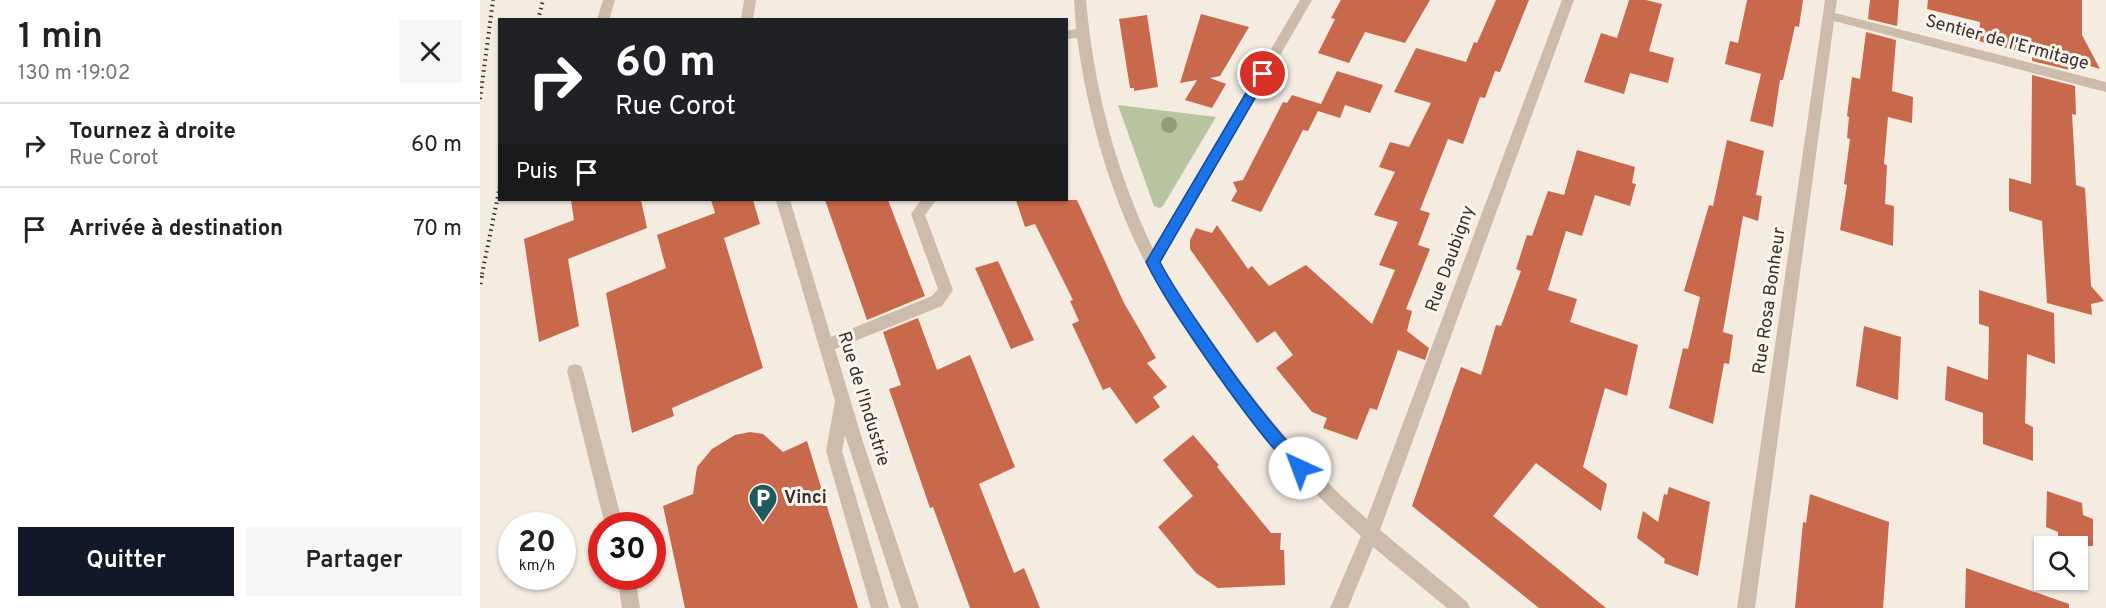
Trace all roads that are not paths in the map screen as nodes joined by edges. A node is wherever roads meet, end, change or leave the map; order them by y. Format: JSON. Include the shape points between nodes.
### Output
{"nodes":[{"id":1,"x":609,"y":0,"type":"edge"},
{"id":2,"x":750,"y":0,"type":"edge"},
{"id":3,"x":1080,"y":0,"type":"edge"},
{"id":4,"x":1306,"y":0,"type":"edge"},
{"id":5,"x":1568,"y":0,"type":"edge"},
{"id":6,"x":1831,"y":0,"type":"edge"},
{"id":7,"x":1830,"y":16,"type":"junction"},
{"id":8,"x":604,"y":18,"type":"edge"},
{"id":9,"x":747,"y":18,"type":"edge"},
{"id":10,"x":1074,"y":34,"type":"edge"},
{"id":11,"x":2106,"y":87,"type":"edge"},
{"id":12,"x":783,"y":201,"type":"edge"},
{"id":13,"x":928,"y":201,"type":"edge"},
{"id":14,"x":1153,"y":262,"type":"junction"},
{"id":15,"x":826,"y":346,"type":"junction"},
{"id":16,"x":575,"y":371,"type":"dead end"},
{"id":17,"x":842,"y":399,"type":"junction"},
{"id":18,"x":611,"y":512,"type":"edge"},
{"id":19,"x":1371,"y":532,"type":"junction"},
{"id":20,"x":629,"y":590,"type":"edge"},
{"id":21,"x":632,"y":608,"type":"edge"},
{"id":22,"x":880,"y":608,"type":"edge"},
{"id":23,"x":910,"y":608,"type":"edge"},
{"id":24,"x":1339,"y":608,"type":"edge"},
{"id":25,"x":1461,"y":608,"type":"edge"},
{"id":26,"x":1746,"y":608,"type":"edge"}],
"edges":[{"from":1,"to":8,"type":"street"},
{"from":2,"to":9,"type":"street"},
{"from":3,"to":10,"type":"street"},
{"from":4,"to":14,"type":"street"},
{"from":5,"to":19,"type":"street","name":"Rue Daubigny"},
{"from":6,"to":7,"type":"street","name":"Rue Rosa Bonheur"},
{"from":7,"to":11,"type":"street","name":"Sentier de l'Ermitage"},
{"from":7,"to":26,"type":"street","name":"Rue Rosa Bonheur"},
{"from":10,"to":14,"type":"street","via":[[1105,150]]},
{"from":12,"to":15,"type":"street","name":"Rue de l'Industrie"},
{"from":13,"to":15,"type":"street","via":[[918,214],[946,290],[937,301]]},
{"from":14,"to":19,"type":"street","via":[[1167,290],[1274,440]]},
{"from":15,"to":17,"type":"street","name":"Rue de l'Industrie"},
{"from":16,"to":18,"type":"street"},
{"from":17,"to":22,"type":"street","via":[[834,451]]},
{"from":17,"to":23,"type":"street","name":"Rue de l'Industrie"},
{"from":19,"to":24,"type":"street","name":"Rue Daubigny"},
{"from":19,"to":25,"type":"street"},
{"from":20,"to":21,"type":"street"}]}
